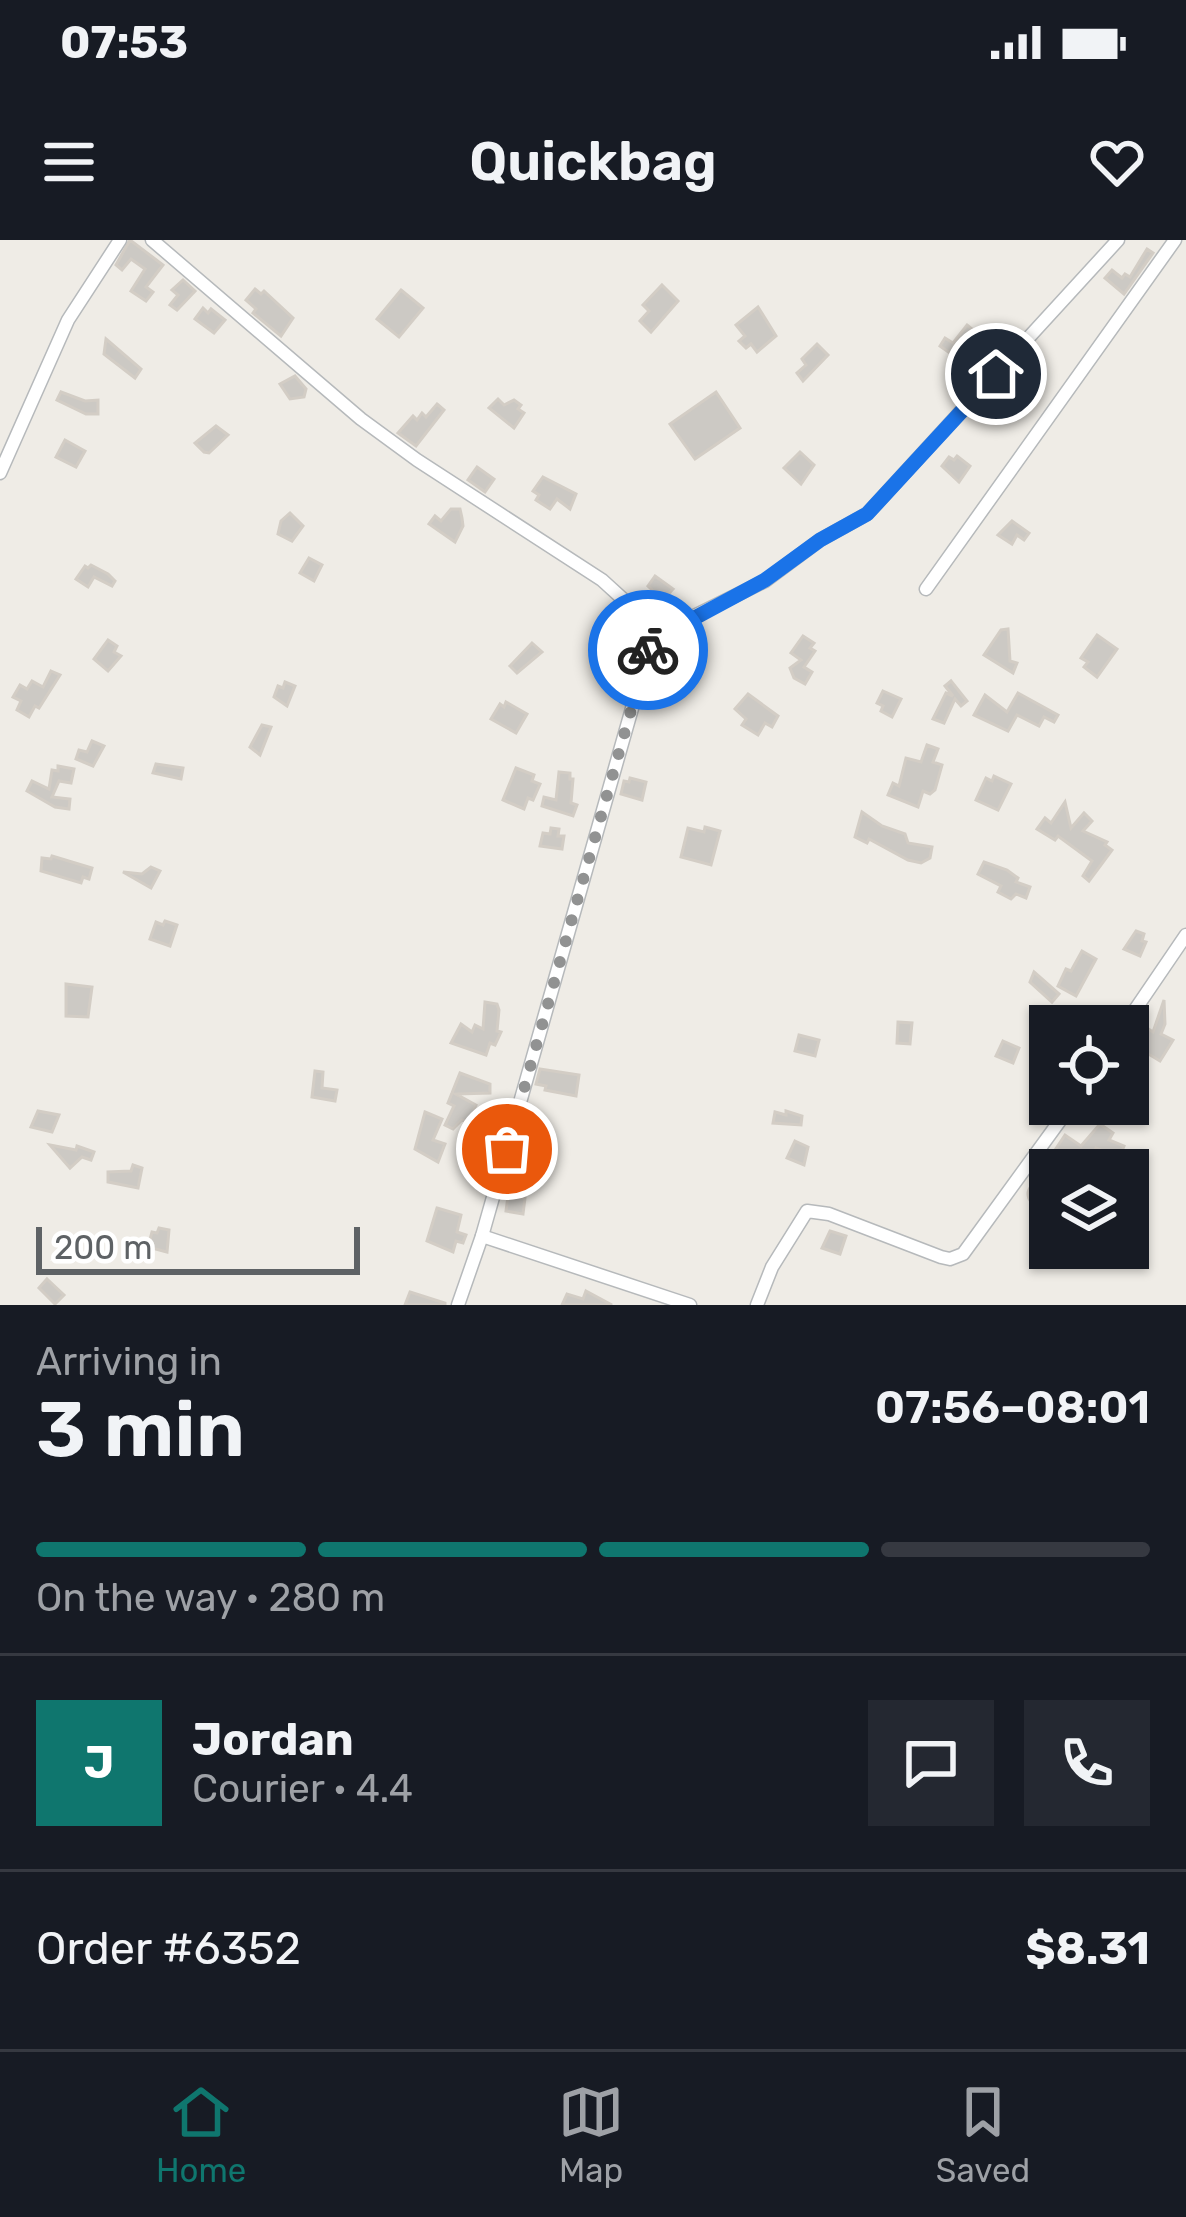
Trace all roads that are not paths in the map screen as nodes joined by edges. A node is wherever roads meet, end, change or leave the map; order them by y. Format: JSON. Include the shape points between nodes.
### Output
{"nodes":[{"id":1,"x":119,"y":240,"type":"edge"},
{"id":2,"x":152,"y":240,"type":"edge"},
{"id":3,"x":1118,"y":240,"type":"edge"},
{"id":4,"x":1175,"y":240,"type":"edge"},
{"id":5,"x":0,"y":473,"type":"edge"},
{"id":6,"x":926,"y":589,"type":"dead end"},
{"id":7,"x":656,"y":624,"type":"junction"},
{"id":8,"x":1186,"y":935,"type":"edge"},
{"id":9,"x":1138,"y":1005,"type":"edge"},
{"id":10,"x":1057,"y":1125,"type":"edge"},
{"id":11,"x":482,"y":1236,"type":"junction"},
{"id":12,"x":458,"y":1305,"type":"edge"},
{"id":13,"x":690,"y":1305,"type":"edge"},
{"id":14,"x":757,"y":1305,"type":"edge"}],
"edges":[{"from":1,"to":5,"type":"street","via":[[68,320]]},
{"from":2,"to":7,"type":"street","via":[[361,419]]},
{"from":3,"to":7,"type":"street","via":[[867,514],[674,629]]},
{"from":4,"to":6,"type":"street"},
{"from":7,"to":11,"type":"street"},
{"from":8,"to":9,"type":"street"},
{"from":10,"to":14,"type":"street","via":[[963,1254],[941,1257],[807,1211]]},
{"from":11,"to":12,"type":"street"},
{"from":11,"to":13,"type":"street"}]}
